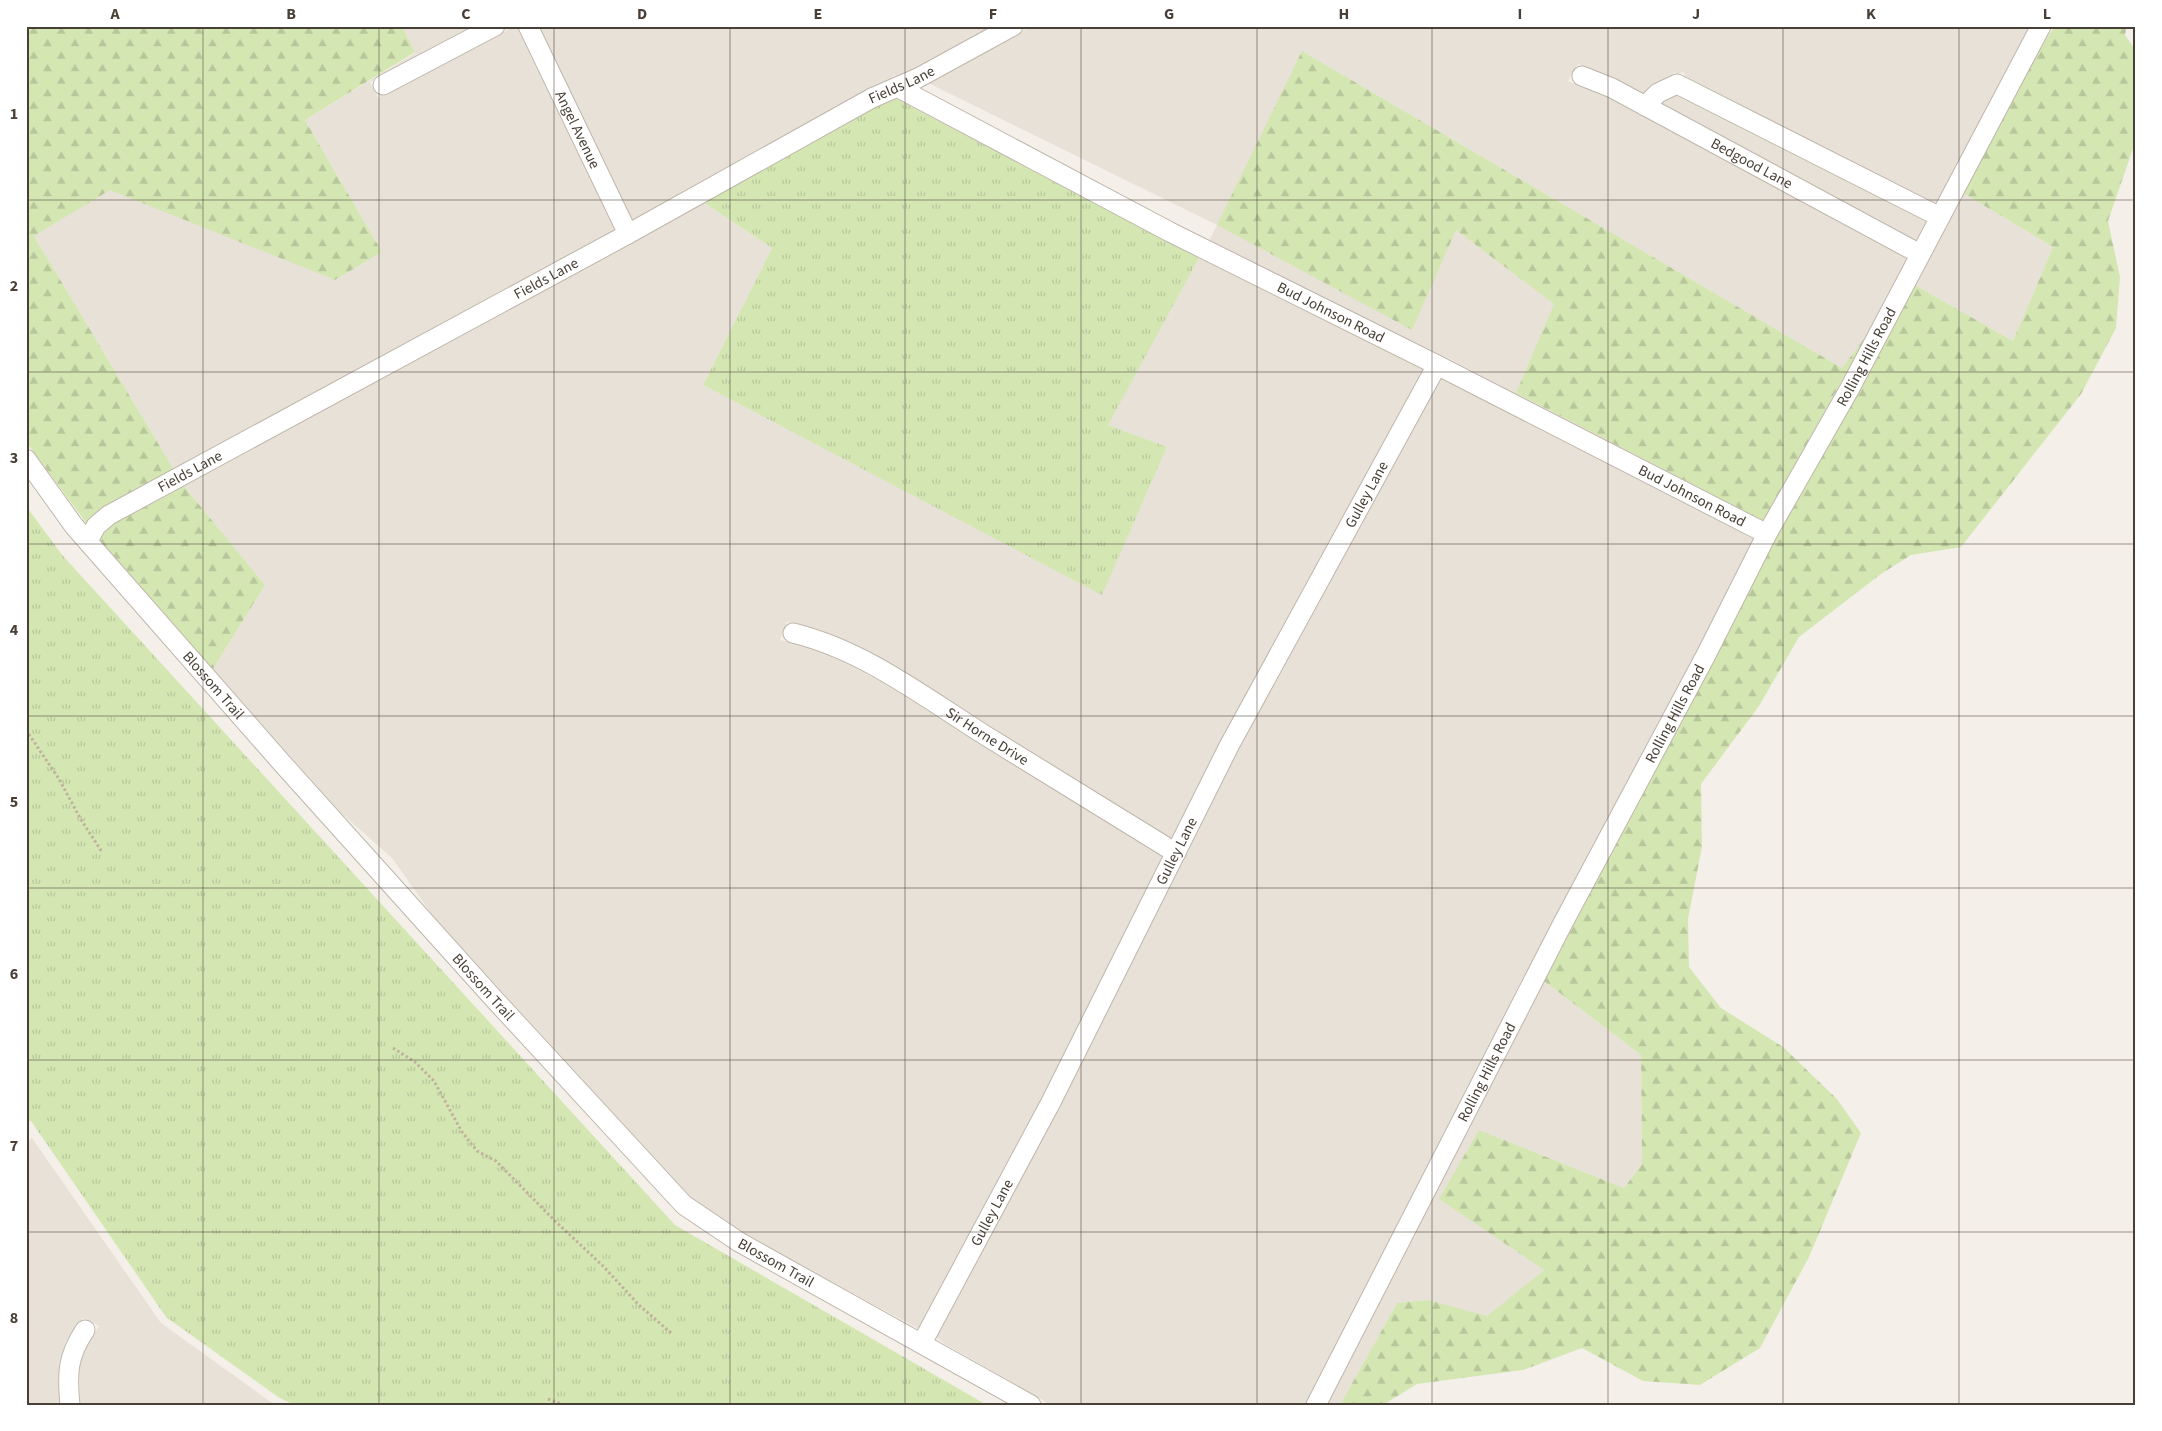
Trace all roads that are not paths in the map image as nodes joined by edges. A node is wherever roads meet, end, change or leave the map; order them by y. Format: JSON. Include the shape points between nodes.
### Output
{"nodes":[{"id":1,"x":495,"y":26,"type":"edge"},
{"id":2,"x":528,"y":26,"type":"edge"},
{"id":3,"x":1014,"y":26,"type":"edge"},
{"id":4,"x":2041,"y":26,"type":"edge"},
{"id":5,"x":1582,"y":76,"type":"dead end"},
{"id":6,"x":382,"y":85,"type":"dead end"},
{"id":7,"x":896,"y":87,"type":"junction"},
{"id":8,"x":1646,"y":106,"type":"junction"},
{"id":9,"x":1940,"y":217,"type":"junction"},
{"id":10,"x":628,"y":234,"type":"junction"},
{"id":11,"x":1920,"y":254,"type":"junction"},
{"id":12,"x":1437,"y":365,"type":"junction"},
{"id":13,"x":26,"y":459,"type":"edge"},
{"id":14,"x":1767,"y":534,"type":"junction"},
{"id":15,"x":88,"y":541,"type":"junction"},
{"id":16,"x":793,"y":633,"type":"dead end"},
{"id":17,"x":1176,"y":853,"type":"junction"},
{"id":18,"x":85,"y":1330,"type":"dead end"},
{"id":19,"x":922,"y":1343,"type":"junction"},
{"id":20,"x":70,"y":1405,"type":"edge"},
{"id":21,"x":1031,"y":1405,"type":"edge"},
{"id":22,"x":1316,"y":1405,"type":"edge"}],
"edges":[{"from":1,"to":6,"type":"street"},
{"from":2,"to":10,"type":"street","name":"Angel Avenue"},
{"from":3,"to":7,"type":"street","name":"Fields Lane"},
{"from":4,"to":9,"type":"street","name":"Rolling Hills Road"},
{"from":5,"to":8,"type":"street","name":"Bedgood Lane"},
{"from":7,"to":10,"type":"street","name":"Fields Lane"},
{"from":7,"to":12,"type":"street","name":"Bud Johnson Road","via":[[1170,232]]},
{"from":8,"to":9,"type":"street","via":[[1658,93],[1677,84]]},
{"from":8,"to":11,"type":"street","name":"Bedgood Lane"},
{"from":9,"to":11,"type":"street","name":"Rolling Hills Road"},
{"from":10,"to":15,"type":"street","name":"Fields Lane","via":[[109,515],[96,526]]},
{"from":11,"to":14,"type":"street","name":"Rolling Hills Road","via":[[1850,388]]},
{"from":12,"to":14,"type":"street","name":"Bud Johnson Road"},
{"from":12,"to":17,"type":"street","name":"Gulley Lane","via":[[1229,746]]},
{"from":13,"to":15,"type":"street","name":"Blossom Trail"},
{"from":14,"to":22,"type":"street","name":"Rolling Hills Road"},
{"from":15,"to":19,"type":"street","name":"Blossom Trail","via":[[482,986],[684,1205],[740,1242]]},
{"from":16,"to":17,"type":"street","name":"Sir Horne Drive","via":[[827,643],[890,674]]},
{"from":17,"to":19,"type":"street","name":"Gulley Lane","via":[[1051,1102]]},
{"from":18,"to":20,"type":"street","via":[[69,1362]]},
{"from":19,"to":21,"type":"street","name":"Blossom Trail"}]}
